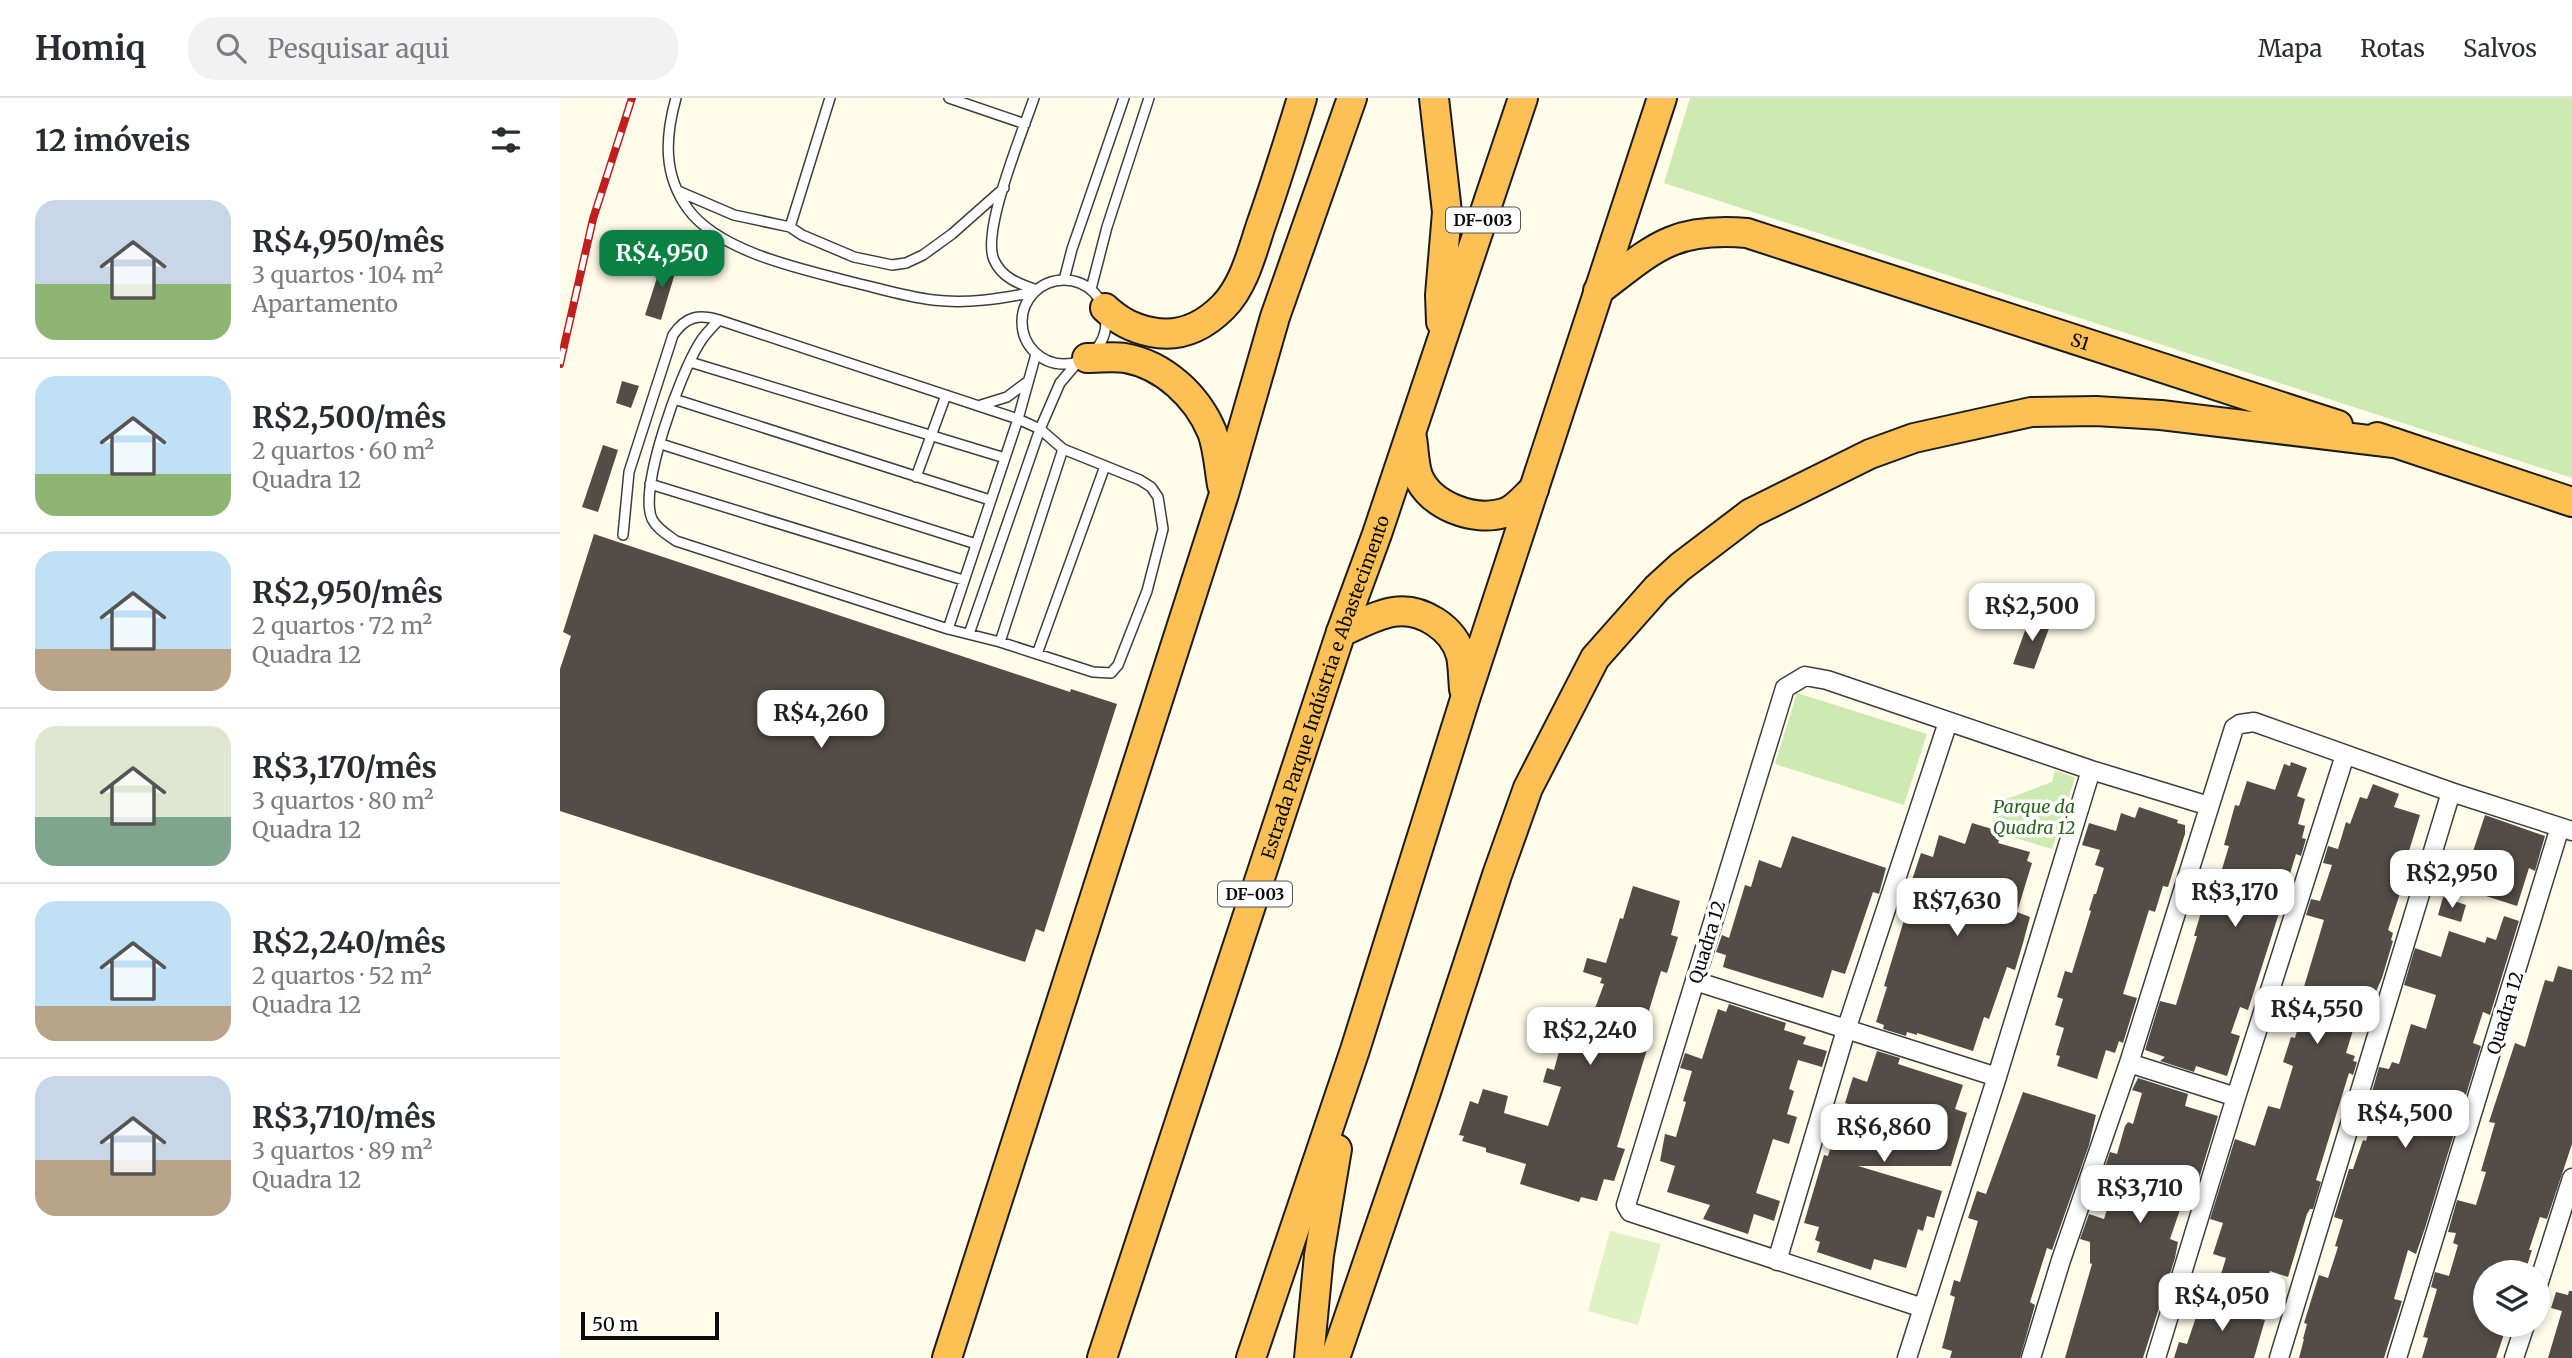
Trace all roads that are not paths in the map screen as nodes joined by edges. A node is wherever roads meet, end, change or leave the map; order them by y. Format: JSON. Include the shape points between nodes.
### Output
{"nodes":[{"id":1,"x":676,"y":98,"type":"edge"},
{"id":2,"x":830,"y":98,"type":"edge"},
{"id":3,"x":949,"y":98,"type":"edge"},
{"id":4,"x":1034,"y":98,"type":"edge"},
{"id":5,"x":1124,"y":98,"type":"edge"},
{"id":6,"x":1149,"y":98,"type":"edge"},
{"id":7,"x":1302,"y":98,"type":"edge"},
{"id":8,"x":1352,"y":98,"type":"edge"},
{"id":9,"x":1434,"y":98,"type":"edge"},
{"id":10,"x":1523,"y":98,"type":"edge"},
{"id":11,"x":1662,"y":98,"type":"edge"},
{"id":12,"x":1025,"y":124,"type":"junction"},
{"id":13,"x":1004,"y":188,"type":"junction"},
{"id":14,"x":676,"y":189,"type":"junction"},
{"id":15,"x":790,"y":227,"type":"junction"},
{"id":16,"x":1064,"y":280,"type":"junction"},
{"id":17,"x":1035,"y":291,"type":"junction"},
{"id":18,"x":1598,"y":291,"type":"junction"},
{"id":19,"x":1098,"y":298,"type":"junction"},
{"id":20,"x":719,"y":320,"type":"junction"},
{"id":21,"x":1443,"y":342,"type":"junction"},
{"id":22,"x":1036,"y":354,"type":"junction"},
{"id":23,"x":1082,"y":361,"type":"junction"},
{"id":24,"x":690,"y":362,"type":"junction"},
{"id":25,"x":1028,"y":380,"type":"junction"},
{"id":26,"x":946,"y":395,"type":"junction"},
{"id":27,"x":674,"y":399,"type":"junction"},
{"id":28,"x":979,"y":406,"type":"junction"},
{"id":29,"x":1018,"y":419,"type":"junction"},
{"id":30,"x":1040,"y":429,"type":"junction"},
{"id":31,"x":1412,"y":432,"type":"junction"},
{"id":32,"x":932,"y":435,"type":"junction"},
{"id":33,"x":2394,"y":443,"type":"junction"},
{"id":34,"x":661,"y":444,"type":"junction"},
{"id":35,"x":1063,"y":449,"type":"junction"},
{"id":36,"x":1005,"y":458,"type":"junction"},
{"id":37,"x":1105,"y":466,"type":"junction"},
{"id":38,"x":916,"y":477,"type":"junction"},
{"id":39,"x":650,"y":484,"type":"junction"},
{"id":40,"x":1534,"y":489,"type":"junction"},
{"id":41,"x":1224,"y":494,"type":"junction"},
{"id":42,"x":990,"y":500,"type":"junction"},
{"id":43,"x":2572,"y":502,"type":"edge"},
{"id":44,"x":623,"y":535,"type":"dead end"},
{"id":45,"x":976,"y":544,"type":"junction"},
{"id":46,"x":963,"y":580,"type":"junction"},
{"id":47,"x":948,"y":629,"type":"junction"},
{"id":48,"x":1342,"y":632,"type":"junction"},
{"id":49,"x":969,"y":634,"type":"junction"},
{"id":50,"x":1000,"y":642,"type":"junction"},
{"id":51,"x":1037,"y":654,"type":"junction"},
{"id":52,"x":1465,"y":699,"type":"junction"},
{"id":53,"x":1948,"y":722,"type":"junction"},
{"id":54,"x":2345,"y":755,"type":"junction"},
{"id":55,"x":2091,"y":770,"type":"junction"},
{"id":56,"x":2451,"y":792,"type":"junction"},
{"id":57,"x":2209,"y":806,"type":"junction"},
{"id":58,"x":2566,"y":829,"type":"edge"},
{"id":59,"x":1695,"y":981,"type":"junction"},
{"id":60,"x":1846,"y":1030,"type":"junction"},
{"id":61,"x":1355,"y":1050,"type":"junction"},
{"id":62,"x":2129,"y":1063,"type":"junction"},
{"id":63,"x":1997,"y":1077,"type":"junction"},
{"id":64,"x":2236,"y":1097,"type":"junction"},
{"id":65,"x":2572,"y":1178,"type":"edge"},
{"id":66,"x":2546,"y":1260,"type":"edge"},
{"id":67,"x":1777,"y":1261,"type":"junction"},
{"id":68,"x":1923,"y":1308,"type":"junction"},
{"id":69,"x":2521,"y":1337,"type":"edge"},
{"id":70,"x":947,"y":1358,"type":"edge"},
{"id":71,"x":1102,"y":1358,"type":"edge"},
{"id":72,"x":1251,"y":1358,"type":"edge"},
{"id":73,"x":1309,"y":1358,"type":"edge"},
{"id":74,"x":1335,"y":1358,"type":"edge"},
{"id":75,"x":1907,"y":1358,"type":"edge"},
{"id":76,"x":2031,"y":1358,"type":"edge"},
{"id":77,"x":2157,"y":1358,"type":"edge"},
{"id":78,"x":2279,"y":1358,"type":"edge"},
{"id":79,"x":2397,"y":1358,"type":"edge"},
{"id":80,"x":2514,"y":1358,"type":"edge"}],
"edges":[{"from":1,"to":14,"type":"lane","via":[[667,158]]},
{"from":2,"to":15,"type":"lane"},
{"from":3,"to":12,"type":"lane"},
{"from":4,"to":12,"type":"lane"},
{"from":5,"to":16,"type":"lane"},
{"from":6,"to":19,"type":"lane","via":[[1107,227]]},
{"from":7,"to":19,"type":"highway","via":[[1255,243],[1240,282],[1224,306],[1198,326],[1164,334],[1118,320]]},
{"from":8,"to":41,"type":"highway","via":[[1275,317]]},
{"from":9,"to":21,"type":"highway","via":[[1447,212],[1440,295]]},
{"from":10,"to":21,"type":"highway","name":"Estrada Parque Indústria e Abastecimento","number":"DF-003"},
{"from":11,"to":18,"type":"highway"},
{"from":12,"to":13,"type":"lane"},
{"from":13,"to":15,"type":"lane","via":[[952,234],[906,263],[854,257]]},
{"from":13,"to":17,"type":"lane","via":[[990,240],[995,262],[1016,283]]},
{"from":14,"to":15,"type":"lane","via":[[734,215]]},
{"from":14,"to":17,"type":"lane","via":[[705,227],[732,243],[831,276],[933,300],[988,300]]},
{"from":16,"to":17,"type":"lane"},
{"from":16,"to":19,"type":"lane","via":[[1080,283]]},
{"from":17,"to":22,"type":"lane","via":[[1022,324],[1023,335]]},
{"from":18,"to":33,"type":"highway","name":"S1","via":[[1672,240],[1717,230],[1747,233]]},
{"from":18,"to":40,"type":"highway"},
{"from":19,"to":23,"type":"lane","via":[[1106,331],[1096,351]]},
{"from":20,"to":24,"type":"lane"},
{"from":20,"to":26,"type":"lane"},
{"from":20,"to":44,"type":"lane","via":[[691,317],[673,335],[629,472]]},
{"from":21,"to":31,"type":"highway","name":"Estrada Parque Indústria e Abastecimento","number":"DF-003"},
{"from":22,"to":23,"type":"lane","via":[[1061,365]]},
{"from":22,"to":25,"type":"lane"},
{"from":23,"to":30,"type":"lane","via":[[1060,383]]},
{"from":23,"to":41,"type":"highway","via":[[1136,361],[1175,381],[1195,403],[1212,433]]},
{"from":24,"to":27,"type":"lane"},
{"from":24,"to":32,"type":"lane"},
{"from":25,"to":28,"type":"lane","via":[[1007,397]]},
{"from":25,"to":29,"type":"lane"},
{"from":26,"to":28,"type":"lane"},
{"from":26,"to":32,"type":"lane"},
{"from":27,"to":34,"type":"lane"},
{"from":27,"to":38,"type":"lane"},
{"from":28,"to":29,"type":"lane"},
{"from":29,"to":30,"type":"lane"},
{"from":29,"to":36,"type":"lane"},
{"from":30,"to":35,"type":"lane"},
{"from":30,"to":49,"type":"lane"},
{"from":31,"to":40,"type":"highway","via":[[1418,475],[1430,493],[1449,506],[1486,516],[1506,513]]},
{"from":31,"to":48,"type":"highway","name":"Estrada Parque Indústria e Abastecimento","number":"DF-003"},
{"from":32,"to":36,"type":"lane"},
{"from":32,"to":38,"type":"lane"},
{"from":33,"to":43,"type":"highway","name":"S1"},
{"from":33,"to":74,"type":"highway","via":[[2161,415],[2031,412],[1870,454],[1751,513],[1680,567],[1595,658],[1528,788]]},
{"from":34,"to":39,"type":"lane"},
{"from":34,"to":45,"type":"lane"},
{"from":35,"to":37,"type":"lane"},
{"from":35,"to":50,"type":"lane"},
{"from":36,"to":42,"type":"lane"},
{"from":37,"to":51,"type":"lane"},
{"from":37,"to":51,"type":"lane","via":[[1151,487],[1161,505],[1163,529],[1147,591],[1114,671],[1093,672]]},
{"from":38,"to":42,"type":"lane"},
{"from":39,"to":46,"type":"lane"},
{"from":39,"to":47,"type":"lane","via":[[652,518],[676,541]]},
{"from":40,"to":52,"type":"highway"},
{"from":41,"to":70,"type":"highway"},
{"from":42,"to":45,"type":"lane"},
{"from":45,"to":46,"type":"lane"},
{"from":46,"to":47,"type":"lane"},
{"from":47,"to":49,"type":"lane"},
{"from":48,"to":52,"type":"highway","via":[[1397,611],[1434,621],[1443,626],[1461,655]]},
{"from":48,"to":71,"type":"highway","name":"Estrada Parque Indústria e Abastecimento","number":"DF-003"},
{"from":49,"to":50,"type":"lane"},
{"from":50,"to":51,"type":"lane"},
{"from":52,"to":61,"type":"highway"},
{"from":53,"to":55,"type":"street","name":"Quadra 12"},
{"from":53,"to":59,"type":"street","name":"Quadra 12","via":[[1828,680],[1805,676],[1785,688]]},
{"from":53,"to":60,"type":"street"},
{"from":54,"to":56,"type":"street"},
{"from":54,"to":57,"type":"street","via":[[2254,722],[2239,724],[2230,735]]},
{"from":54,"to":64,"type":"street"},
{"from":55,"to":57,"type":"street","name":"Quadra 12"},
{"from":55,"to":63,"type":"street"},
{"from":56,"to":58,"type":"street"},
{"from":56,"to":78,"type":"street"},
{"from":57,"to":62,"type":"street"},
{"from":58,"to":79,"type":"street","name":"Quadra 12"},
{"from":59,"to":60,"type":"street"},
{"from":59,"to":67,"type":"street","name":"Quadra 12","via":[[1626,1205],[1630,1212]]},
{"from":60,"to":63,"type":"street"},
{"from":60,"to":67,"type":"street"},
{"from":61,"to":72,"type":"highway"},
{"from":61,"to":73,"type":"highway","via":[[1319,1255]]},
{"from":62,"to":64,"type":"street"},
{"from":62,"to":76,"type":"street"},
{"from":63,"to":68,"type":"street"},
{"from":64,"to":77,"type":"street"},
{"from":65,"to":66,"type":"street"},
{"from":67,"to":68,"type":"street","name":"Quadra 12"},
{"from":68,"to":75,"type":"street"},
{"from":69,"to":80,"type":"street"}]}
